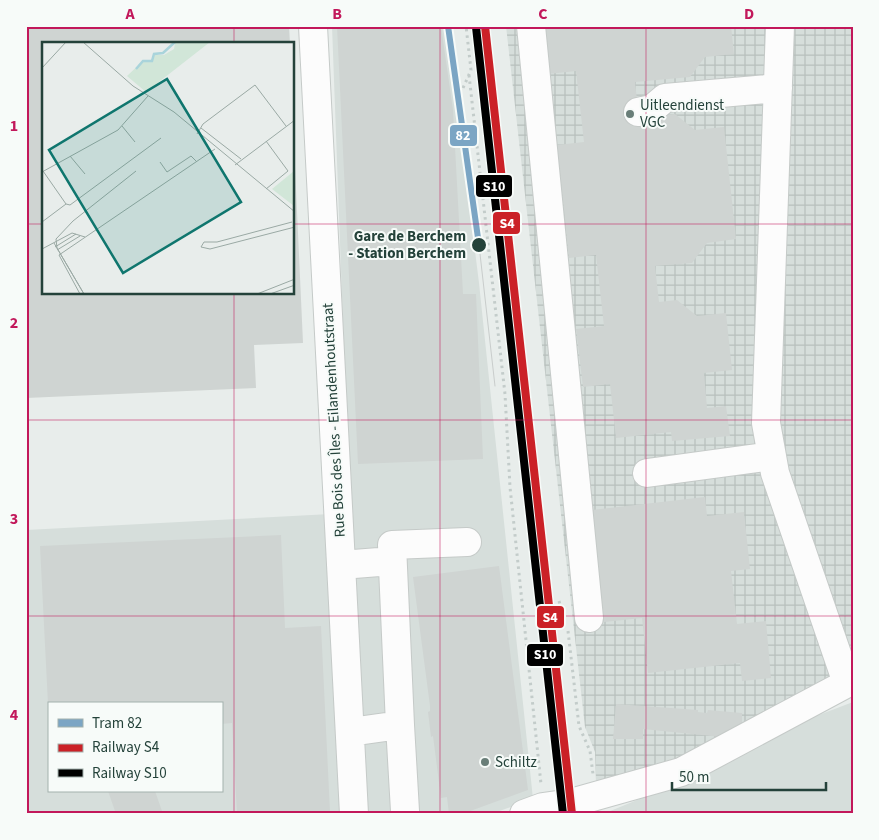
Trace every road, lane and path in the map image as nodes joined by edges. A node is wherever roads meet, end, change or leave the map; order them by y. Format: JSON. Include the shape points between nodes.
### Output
{"nodes":[{"id":1,"x":313,"y":26,"type":"edge"},
{"id":2,"x":466,"y":26,"type":"edge"},
{"id":3,"x":531,"y":26,"type":"edge"},
{"id":4,"x":780,"y":26,"type":"edge"},
{"id":5,"x":468,"y":75,"type":"junction"},
{"id":6,"x":463,"y":88,"type":"dead end"},
{"id":7,"x":778,"y":88,"type":"junction"},
{"id":8,"x":638,"y":112,"type":"dead end"},
{"id":9,"x":772,"y":456,"type":"junction"},
{"id":10,"x":646,"y":472,"type":"dead end"},
{"id":11,"x":467,"y":542,"type":"dead end"},
{"id":12,"x":392,"y":561,"type":"junction"},
{"id":13,"x":341,"y":565,"type":"junction"},
{"id":14,"x":559,"y":601,"type":"dead end"},
{"id":15,"x":573,"y":621,"type":"junction"},
{"id":16,"x":850,"y":682,"type":"edge"},
{"id":17,"x":400,"y":725,"type":"junction"},
{"id":18,"x":350,"y":732,"type":"junction"},
{"id":19,"x":595,"y":797,"type":"junction"},
{"id":20,"x":533,"y":810,"type":"edge"},
{"id":21,"x":405,"y":811,"type":"dead end"},
{"id":22,"x":354,"y":814,"type":"edge"}],
"edges":[{"from":1,"to":13,"type":"street","name":"Rue Bois des Îles - Eilandenhoutstraat"},
{"from":2,"to":5,"type":"path","via":[[471,70]]},
{"from":3,"to":15,"type":"street"},
{"from":4,"to":7,"type":"street"},
{"from":5,"to":6,"type":"path"},
{"from":5,"to":20,"type":"path","via":[[504,394]]},
{"from":7,"to":8,"type":"street","via":[[665,98],[652,109]]},
{"from":7,"to":9,"type":"street","via":[[766,423]]},
{"from":9,"to":10,"type":"street"},
{"from":9,"to":16,"type":"street","via":[[775,473]]},
{"from":11,"to":12,"type":"street","via":[[392,545]]},
{"from":12,"to":13,"type":"street"},
{"from":12,"to":17,"type":"street"},
{"from":13,"to":18,"type":"street","name":"Rue Bois des Îles - Eilandenhoutstraat"},
{"from":14,"to":15,"type":"path"},
{"from":15,"to":19,"type":"path","via":[[579,726],[590,751]]},
{"from":16,"to":19,"type":"street","via":[[681,772]]},
{"from":17,"to":18,"type":"street"},
{"from":17,"to":21,"type":"street"},
{"from":18,"to":22,"type":"street","name":"Rue Bois des Îles - Eilandenhoutstraat"},
{"from":19,"to":20,"type":"street"}]}
